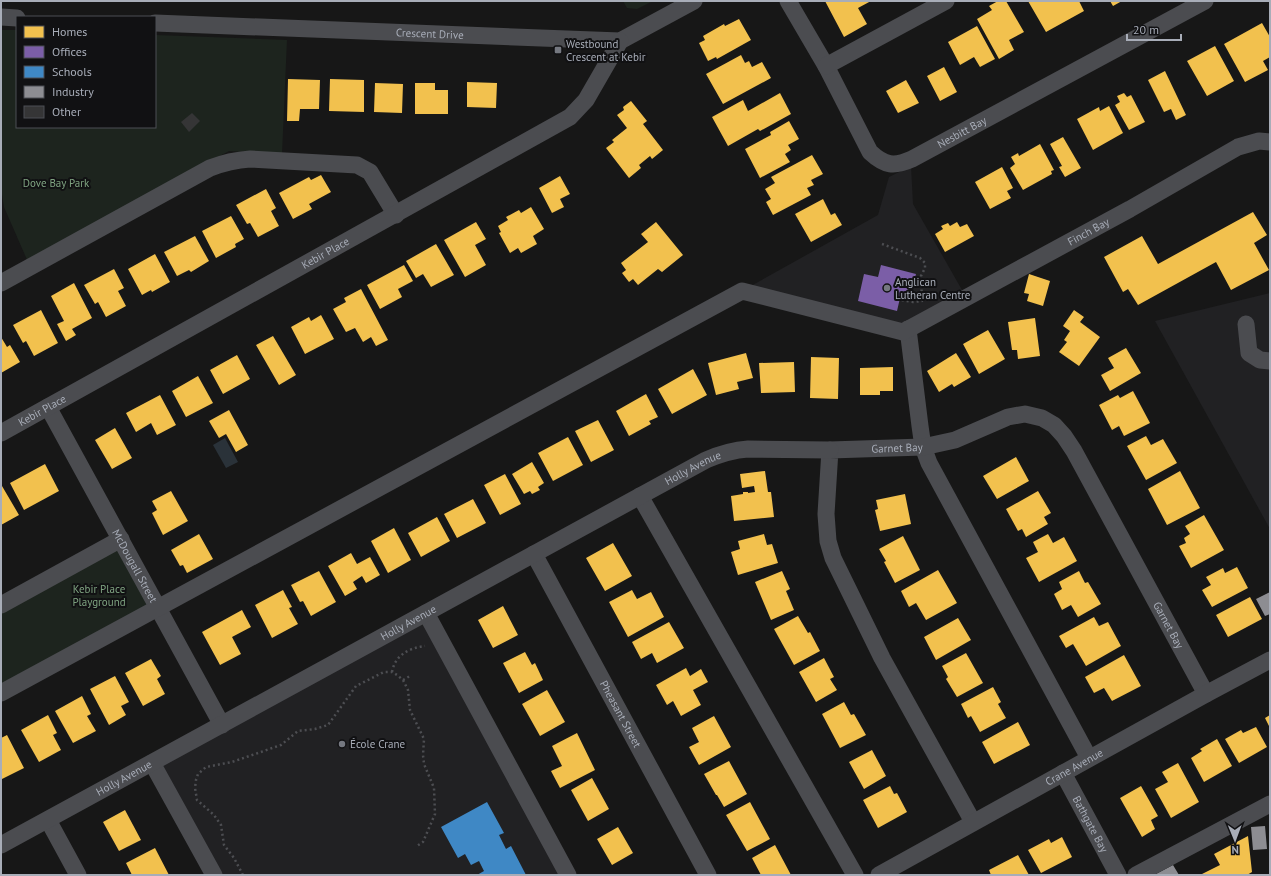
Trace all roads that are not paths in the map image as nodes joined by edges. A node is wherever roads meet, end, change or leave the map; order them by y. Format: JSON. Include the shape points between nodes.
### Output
{"nodes":[{"id":1,"x":694,"y":1,"type":"edge"},
{"id":2,"x":788,"y":1,"type":"edge"},
{"id":3,"x":946,"y":1,"type":"edge"},
{"id":4,"x":1205,"y":1,"type":"edge"},
{"id":5,"x":1,"y":17,"type":"edge"},
{"id":6,"x":16,"y":18,"type":"edge"},
{"id":7,"x":156,"y":23,"type":"edge"},
{"id":8,"x":620,"y":41,"type":"junction"},
{"id":9,"x":826,"y":66,"type":"junction"},
{"id":10,"x":1270,"y":142,"type":"edge"},
{"id":11,"x":396,"y":215,"type":"junction"},
{"id":12,"x":1,"y":283,"type":"edge"},
{"id":13,"x":1246,"y":324,"type":"dead end"},
{"id":14,"x":908,"y":329,"type":"junction"},
{"id":15,"x":1270,"y":361,"type":"edge"},
{"id":16,"x":48,"y":407,"type":"junction"},
{"id":17,"x":1,"y":433,"type":"edge"},
{"id":18,"x":923,"y":448,"type":"junction"},
{"id":19,"x":830,"y":450,"type":"junction"},
{"id":20,"x":640,"y":496,"type":"junction"},
{"id":21,"x":121,"y":540,"type":"junction"},
{"id":22,"x":534,"y":554,"type":"junction"},
{"id":23,"x":1,"y":605,"type":"edge"},
{"id":24,"x":158,"y":608,"type":"junction"},
{"id":25,"x":426,"y":613,"type":"junction"},
{"id":26,"x":1270,"y":660,"type":"edge"},
{"id":27,"x":1,"y":693,"type":"edge"},
{"id":28,"x":1206,"y":694,"type":"junction"},
{"id":29,"x":222,"y":725,"type":"junction"},
{"id":30,"x":1089,"y":758,"type":"junction"},
{"id":31,"x":152,"y":763,"type":"junction"},
{"id":32,"x":1063,"y":773,"type":"junction"},
{"id":33,"x":1270,"y":804,"type":"edge"},
{"id":34,"x":48,"y":820,"type":"junction"},
{"id":35,"x":973,"y":822,"type":"junction"},
{"id":36,"x":1,"y":846,"type":"edge"},
{"id":37,"x":78,"y":875,"type":"edge"},
{"id":38,"x":214,"y":875,"type":"edge"},
{"id":39,"x":568,"y":875,"type":"edge"},
{"id":40,"x":708,"y":875,"type":"edge"},
{"id":41,"x":855,"y":875,"type":"edge"},
{"id":42,"x":879,"y":875,"type":"edge"},
{"id":43,"x":1118,"y":875,"type":"edge"},
{"id":44,"x":1136,"y":875,"type":"edge"}],
"edges":[{"from":1,"to":8,"type":"street"},
{"from":2,"to":9,"type":"street","name":"Nesbitt Bay"},
{"from":3,"to":9,"type":"street"},
{"from":4,"to":9,"type":"street","name":"Nesbitt Bay","via":[[901,164],[885,163],[870,152]]},
{"from":5,"to":6,"type":"street"},
{"from":7,"to":8,"type":"street","name":"Crescent Drive"},
{"from":8,"to":11,"type":"street","name":"Kebir Place","via":[[586,100],[570,117]]},
{"from":10,"to":14,"type":"street","name":"Finch Bay","via":[[1259,141],[1238,147],[1130,209]]},
{"from":11,"to":12,"type":"street","via":[[370,172],[357,165],[250,159],[225,162]]},
{"from":11,"to":16,"type":"street","name":"Kebir Place"},
{"from":13,"to":15,"type":"street","via":[[1249,353],[1260,360]]},
{"from":14,"to":18,"type":"street"},
{"from":14,"to":24,"type":"street","via":[[903,332],[742,291]]},
{"from":16,"to":17,"type":"street","name":"Kebir Place"},
{"from":16,"to":21,"type":"street","name":"McDougall Street"},
{"from":18,"to":19,"type":"street","name":"Garnet Bay"},
{"from":18,"to":28,"type":"street","name":"Garnet Bay","via":[[955,440],[1008,417],[1025,414],[1042,418],[1054,425],[1074,451]]},
{"from":18,"to":30,"type":"street"},
{"from":19,"to":20,"type":"street","name":"Holly Avenue","via":[[735,450],[706,460]]},
{"from":19,"to":35,"type":"street","via":[[826,514],[828,541],[833,558],[882,658]]},
{"from":20,"to":22,"type":"street","name":"Holly Avenue"},
{"from":20,"to":41,"type":"street"},
{"from":21,"to":23,"type":"street"},
{"from":21,"to":24,"type":"street","name":"McDougall Street"},
{"from":22,"to":25,"type":"street","name":"Holly Avenue"},
{"from":22,"to":40,"type":"street","name":"Pheasant Street"},
{"from":24,"to":27,"type":"street"},
{"from":24,"to":29,"type":"street","name":"McDougall Street"},
{"from":25,"to":29,"type":"street","name":"Holly Avenue"},
{"from":25,"to":39,"type":"street"},
{"from":26,"to":28,"type":"street","name":"Crane Avenue"},
{"from":28,"to":30,"type":"street","name":"Crane Avenue"},
{"from":29,"to":31,"type":"street","name":"Holly Avenue"},
{"from":30,"to":32,"type":"street","name":"Crane Avenue"},
{"from":31,"to":34,"type":"street","name":"Holly Avenue"},
{"from":31,"to":38,"type":"street"},
{"from":32,"to":35,"type":"street","name":"Crane Avenue"},
{"from":32,"to":43,"type":"street","name":"Bathgate Bay"},
{"from":33,"to":44,"type":"street"},
{"from":34,"to":36,"type":"street","name":"Holly Avenue"},
{"from":34,"to":37,"type":"street"},
{"from":35,"to":42,"type":"street","name":"Crane Avenue"}]}
